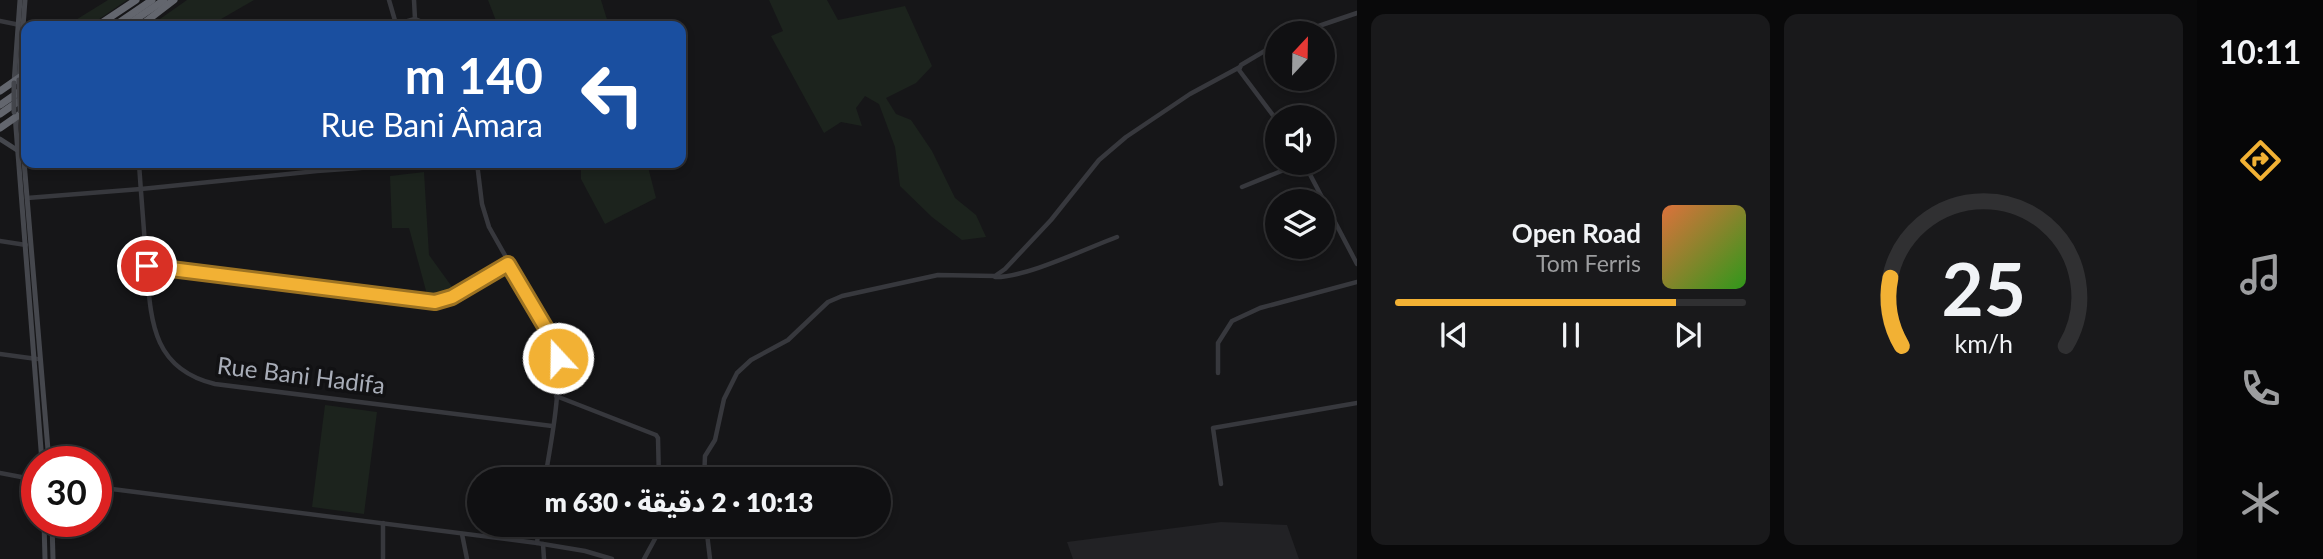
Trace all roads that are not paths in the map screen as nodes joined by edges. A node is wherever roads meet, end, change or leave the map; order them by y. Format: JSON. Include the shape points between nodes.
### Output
{"nodes":[{"id":1,"x":24,"y":0,"type":"edge"},
{"id":2,"x":136,"y":0,"type":"edge"},
{"id":3,"x":152,"y":0,"type":"edge"},
{"id":4,"x":163,"y":0,"type":"edge"},
{"id":5,"x":174,"y":0,"type":"edge"},
{"id":6,"x":390,"y":0,"type":"edge"},
{"id":7,"x":414,"y":0,"type":"edge"},
{"id":8,"x":1357,"y":13,"type":"edge"},
{"id":9,"x":415,"y":19,"type":"junction"},
{"id":10,"x":0,"y":21,"type":"edge"},
{"id":11,"x":24,"y":21,"type":"edge"},
{"id":12,"x":104,"y":21,"type":"edge"},
{"id":13,"x":121,"y":21,"type":"edge"},
{"id":14,"x":133,"y":21,"type":"edge"},
{"id":15,"x":146,"y":21,"type":"edge"},
{"id":16,"x":395,"y":21,"type":"edge"},
{"id":17,"x":407,"y":21,"type":"edge"},
{"id":18,"x":420,"y":21,"type":"edge"},
{"id":19,"x":1333,"y":21,"type":"edge"},
{"id":20,"x":20,"y":25,"type":"junction"},
{"id":21,"x":1265,"y":51,"type":"edge"},
{"id":22,"x":1240,"y":67,"type":"junction"},
{"id":23,"x":19,"y":79,"type":"edge"},
{"id":24,"x":21,"y":90,"type":"edge"},
{"id":25,"x":0,"y":91,"type":"edge"},
{"id":26,"x":21,"y":99,"type":"edge"},
{"id":27,"x":0,"y":105,"type":"edge"},
{"id":28,"x":1265,"y":106,"type":"edge"},
{"id":29,"x":19,"y":113,"type":"edge"},
{"id":30,"x":0,"y":114,"type":"edge"},
{"id":31,"x":0,"y":128,"type":"edge"},
{"id":32,"x":0,"y":139,"type":"edge"},
{"id":33,"x":17,"y":150,"type":"junction"},
{"id":34,"x":21,"y":156,"type":"edge"},
{"id":35,"x":22,"y":168,"type":"edge"},
{"id":36,"x":139,"y":168,"type":"edge"},
{"id":37,"x":349,"y":168,"type":"edge"},
{"id":38,"x":478,"y":168,"type":"edge"},
{"id":39,"x":1272,"y":175,"type":"edge"},
{"id":40,"x":1309,"y":175,"type":"edge"},
{"id":41,"x":1242,"y":187,"type":"dead end"},
{"id":42,"x":141,"y":189,"type":"junction"},
{"id":43,"x":23,"y":198,"type":"junction"},
{"id":44,"x":1117,"y":237,"type":"dead end"},
{"id":45,"x":0,"y":241,"type":"edge"},
{"id":46,"x":27,"y":245,"type":"junction"},
{"id":47,"x":508,"y":264,"type":"junction"},
{"id":48,"x":1357,"y":264,"type":"edge"},
{"id":49,"x":147,"y":266,"type":"junction"},
{"id":50,"x":995,"y":276,"type":"junction"},
{"id":51,"x":1357,"y":282,"type":"edge"},
{"id":52,"x":0,"y":354,"type":"edge"},
{"id":53,"x":36,"y":359,"type":"junction"},
{"id":54,"x":1218,"y":373,"type":"dead end"},
{"id":55,"x":556,"y":396,"type":"junction"},
{"id":56,"x":1357,"y":403,"type":"edge"},
{"id":57,"x":552,"y":426,"type":"junction"},
{"id":58,"x":41,"y":446,"type":"edge"},
{"id":59,"x":47,"y":446,"type":"edge"},
{"id":60,"x":547,"y":467,"type":"edge"},
{"id":61,"x":659,"y":467,"type":"edge"},
{"id":62,"x":705,"y":467,"type":"edge"},
{"id":63,"x":0,"y":473,"type":"edge"},
{"id":64,"x":21,"y":477,"type":"edge"},
{"id":65,"x":1221,"y":484,"type":"dead end"},
{"id":66,"x":112,"y":489,"type":"edge"},
{"id":67,"x":383,"y":523,"type":"junction"},
{"id":68,"x":462,"y":534,"type":"junction"},
{"id":69,"x":44,"y":537,"type":"edge"},
{"id":70,"x":52,"y":537,"type":"edge"},
{"id":71,"x":540,"y":537,"type":"edge"},
{"id":72,"x":656,"y":537,"type":"edge"},
{"id":73,"x":707,"y":537,"type":"edge"},
{"id":74,"x":540,"y":544,"type":"junction"},
{"id":75,"x":45,"y":559,"type":"edge"},
{"id":76,"x":52,"y":559,"type":"edge"},
{"id":77,"x":383,"y":559,"type":"edge"},
{"id":78,"x":467,"y":559,"type":"edge"},
{"id":79,"x":544,"y":559,"type":"edge"},
{"id":80,"x":612,"y":559,"type":"edge"},
{"id":81,"x":644,"y":559,"type":"edge"},
{"id":82,"x":710,"y":559,"type":"edge"}],
"edges":[{"from":1,"to":11,"type":"street"},
{"from":1,"to":20,"type":"street"},
{"from":2,"to":12,"type":"highway"},
{"from":3,"to":13,"type":"highway"},
{"from":4,"to":14,"type":"highway"},
{"from":5,"to":15,"type":"highway"},
{"from":6,"to":16,"type":"street"},
{"from":7,"to":9,"type":"street"},
{"from":8,"to":19,"type":"street"},
{"from":9,"to":17,"type":"street"},
{"from":9,"to":18,"type":"street"},
{"from":10,"to":20,"type":"street"},
{"from":20,"to":23,"type":"street"},
{"from":21,"to":22,"type":"street"},
{"from":22,"to":28,"type":"street"},
{"from":22,"to":50,"type":"street","via":[[1190,94],[1099,160],[1051,220]]},
{"from":23,"to":25,"type":"highway"},
{"from":23,"to":29,"type":"street","bridge":true},
{"from":24,"to":27,"type":"highway"},
{"from":26,"to":30,"type":"highway"},
{"from":29,"to":31,"type":"highway"},
{"from":29,"to":33,"type":"street"},
{"from":29,"to":34,"type":"street"},
{"from":32,"to":33,"type":"street"},
{"from":33,"to":43,"type":"street"},
{"from":35,"to":43,"type":"street"},
{"from":36,"to":42,"type":"street","name":"Rue Bani Hadifa"},
{"from":37,"to":42,"type":"street"},
{"from":38,"to":47,"type":"street","via":[[484,216]]},
{"from":39,"to":41,"type":"street"},
{"from":40,"to":48,"type":"street"},
{"from":42,"to":43,"type":"street"},
{"from":42,"to":49,"type":"street","name":"Rue Bani Hadifa"},
{"from":43,"to":46,"type":"street"},
{"from":44,"to":50,"type":"street","via":[[1047,264]]},
{"from":45,"to":46,"type":"street"},
{"from":46,"to":53,"type":"street"},
{"from":47,"to":49,"type":"street","via":[[435,302]]},
{"from":47,"to":55,"type":"street","via":[[556,350]]},
{"from":49,"to":57,"type":"street","name":"Rue Bani Hadifa","via":[[151,318],[160,344],[177,366],[199,380]]},
{"from":50,"to":62,"type":"street","via":[[938,275],[852,293],[828,303],[788,340],[737,373],[724,399]]},
{"from":51,"to":54,"type":"street","via":[[1260,308],[1231,321],[1218,343]]},
{"from":52,"to":53,"type":"street"},
{"from":53,"to":58,"type":"street"},
{"from":53,"to":59,"type":"street"},
{"from":55,"to":57,"type":"street"},
{"from":55,"to":61,"type":"street","via":[[656,435]]},
{"from":56,"to":65,"type":"street","via":[[1213,428]]},
{"from":57,"to":60,"type":"street"},
{"from":63,"to":64,"type":"street"},
{"from":66,"to":67,"type":"street"},
{"from":67,"to":68,"type":"street"},
{"from":67,"to":77,"type":"street"},
{"from":68,"to":74,"type":"street"},
{"from":68,"to":78,"type":"street"},
{"from":69,"to":75,"type":"street"},
{"from":70,"to":76,"type":"street"},
{"from":71,"to":74,"type":"street"},
{"from":72,"to":81,"type":"street"},
{"from":73,"to":82,"type":"street"},
{"from":74,"to":79,"type":"street"},
{"from":74,"to":80,"type":"street"}]}
